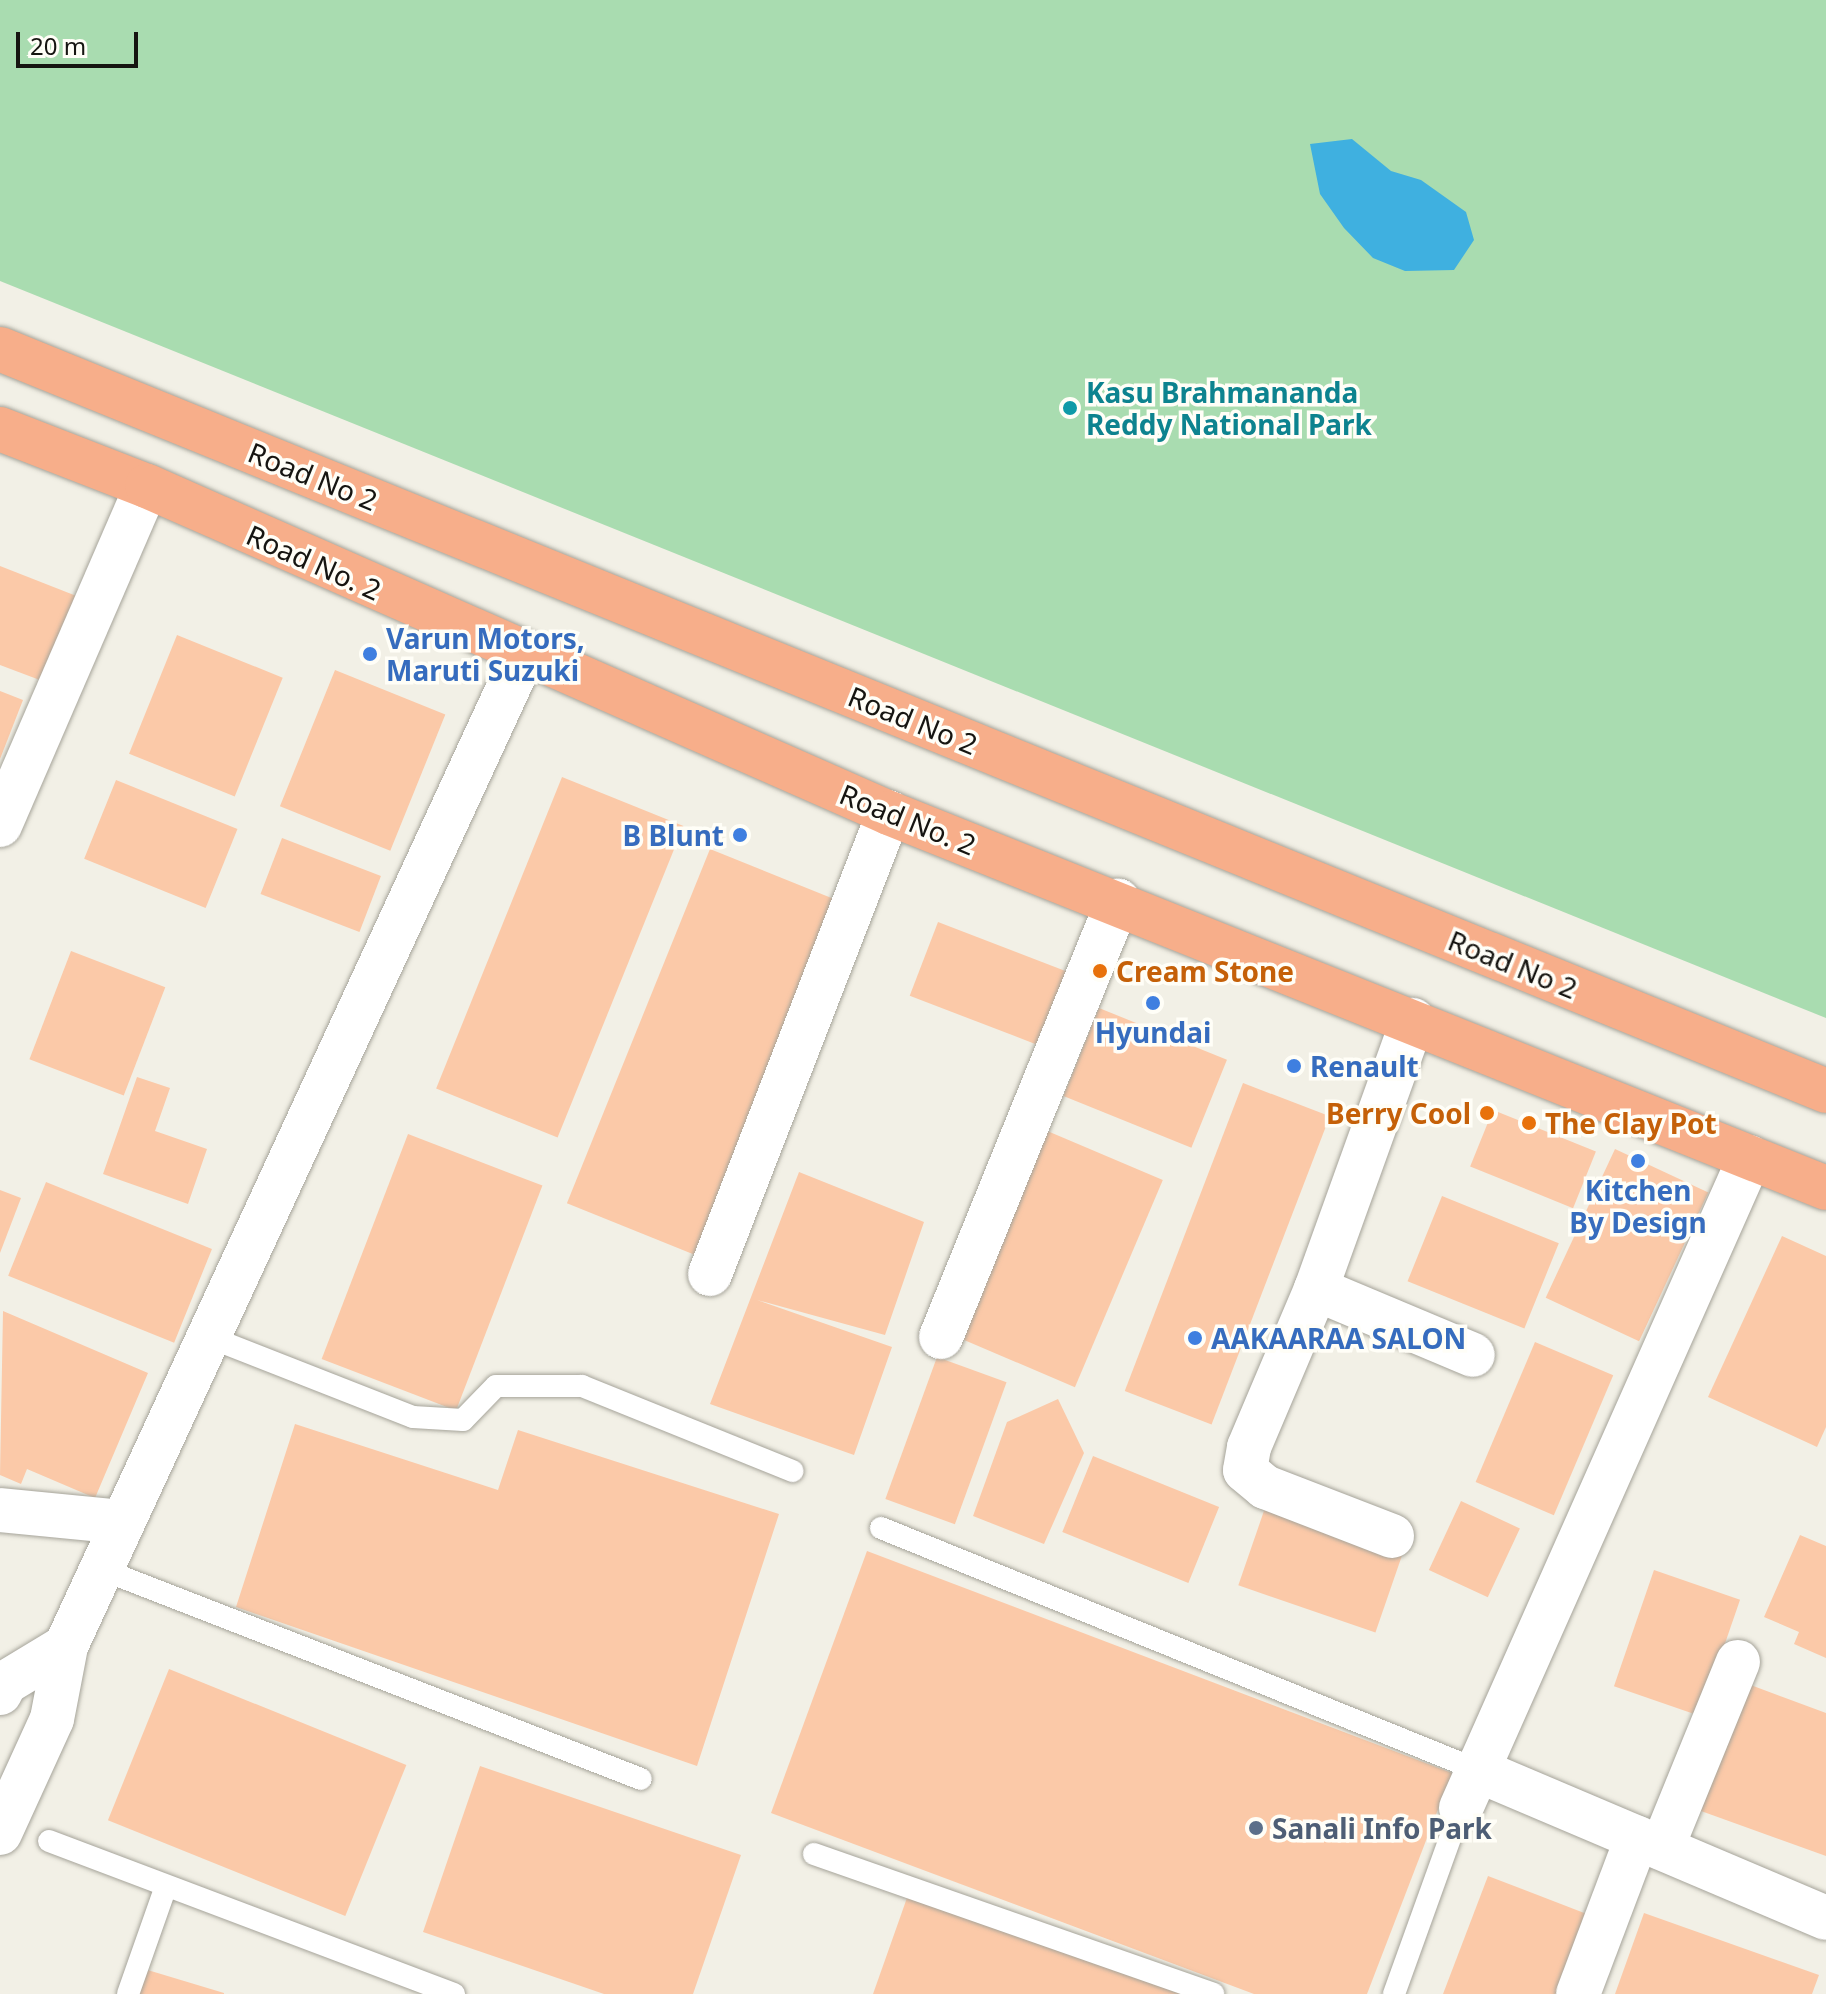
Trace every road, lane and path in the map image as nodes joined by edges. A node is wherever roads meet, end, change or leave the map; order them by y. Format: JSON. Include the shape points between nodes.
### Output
{"nodes":[{"id":1,"x":0,"y":349,"type":"edge"},
{"id":2,"x":0,"y":429,"type":"edge"},
{"id":3,"x":147,"y":486,"type":"junction"},
{"id":4,"x":523,"y":656,"type":"junction"},
{"id":5,"x":889,"y":813,"type":"junction"},
{"id":6,"x":0,"y":825,"type":"edge"},
{"id":7,"x":1118,"y":901,"type":"junction"},
{"id":8,"x":1413,"y":1020,"type":"junction"},
{"id":9,"x":1826,"y":1091,"type":"edge"},
{"id":10,"x":1750,"y":1157,"type":"junction"},
{"id":11,"x":1826,"y":1188,"type":"edge"},
{"id":12,"x":710,"y":1274,"type":"dead end"},
{"id":13,"x":1316,"y":1289,"type":"junction"},
{"id":14,"x":209,"y":1337,"type":"junction"},
{"id":15,"x":941,"y":1337,"type":"dead end"},
{"id":16,"x":1473,"y":1355,"type":"dead end"},
{"id":17,"x":792,"y":1471,"type":"dead end"},
{"id":18,"x":0,"y":1510,"type":"edge"},
{"id":19,"x":122,"y":1522,"type":"junction"},
{"id":20,"x":881,"y":1528,"type":"dead end"},
{"id":21,"x":1392,"y":1536,"type":"dead end"},
{"id":22,"x":101,"y":1569,"type":"junction"},
{"id":23,"x":66,"y":1646,"type":"junction"},
{"id":24,"x":1738,"y":1662,"type":"dead end"},
{"id":25,"x":0,"y":1693,"type":"edge"},
{"id":26,"x":641,"y":1779,"type":"dead end"},
{"id":27,"x":1468,"y":1788,"type":"junction"},
{"id":28,"x":0,"y":1833,"type":"edge"},
{"id":29,"x":49,"y":1841,"type":"dead end"},
{"id":30,"x":1649,"y":1843,"type":"junction"},
{"id":31,"x":814,"y":1854,"type":"dead end"},
{"id":32,"x":166,"y":1886,"type":"junction"},
{"id":33,"x":1826,"y":1918,"type":"edge"},
{"id":34,"x":128,"y":1994,"type":"edge"},
{"id":35,"x":454,"y":1994,"type":"edge"},
{"id":36,"x":1213,"y":1994,"type":"edge"},
{"id":37,"x":1394,"y":1994,"type":"edge"},
{"id":38,"x":1578,"y":1994,"type":"edge"}],
"edges":[{"from":1,"to":9,"type":"main road","name":"Road No 2"},
{"from":2,"to":3,"type":"main road","name":"Road No. 2"},
{"from":3,"to":4,"type":"main road","name":"Road No. 2"},
{"from":3,"to":6,"type":"street"},
{"from":4,"to":5,"type":"main road","name":"Road No. 2"},
{"from":4,"to":14,"type":"street"},
{"from":5,"to":7,"type":"main road","name":"Road No. 2"},
{"from":5,"to":12,"type":"street"},
{"from":7,"to":8,"type":"main road","name":"Road No. 2"},
{"from":7,"to":15,"type":"street"},
{"from":8,"to":10,"type":"main road","name":"Road No. 2"},
{"from":8,"to":13,"type":"street"},
{"from":10,"to":11,"type":"main road","name":"Road No. 2"},
{"from":10,"to":27,"type":"street"},
{"from":13,"to":16,"type":"street"},
{"from":13,"to":21,"type":"street","via":[[1249,1447],[1245,1470],[1265,1487]]},
{"from":14,"to":17,"type":"lane","via":[[413,1417],[463,1420],[496,1386],[582,1386]]},
{"from":14,"to":19,"type":"street"},
{"from":18,"to":19,"type":"street"},
{"from":19,"to":22,"type":"street"},
{"from":20,"to":27,"type":"lane"},
{"from":22,"to":23,"type":"street"},
{"from":22,"to":26,"type":"lane"},
{"from":23,"to":25,"type":"street","via":[[5,1683]]},
{"from":23,"to":28,"type":"street","via":[[52,1719]]},
{"from":24,"to":30,"type":"street"},
{"from":27,"to":30,"type":"street"},
{"from":27,"to":37,"type":"lane"},
{"from":29,"to":32,"type":"lane"},
{"from":30,"to":33,"type":"street"},
{"from":30,"to":38,"type":"street"},
{"from":31,"to":36,"type":"lane"},
{"from":32,"to":34,"type":"lane"},
{"from":32,"to":35,"type":"lane"}]}
